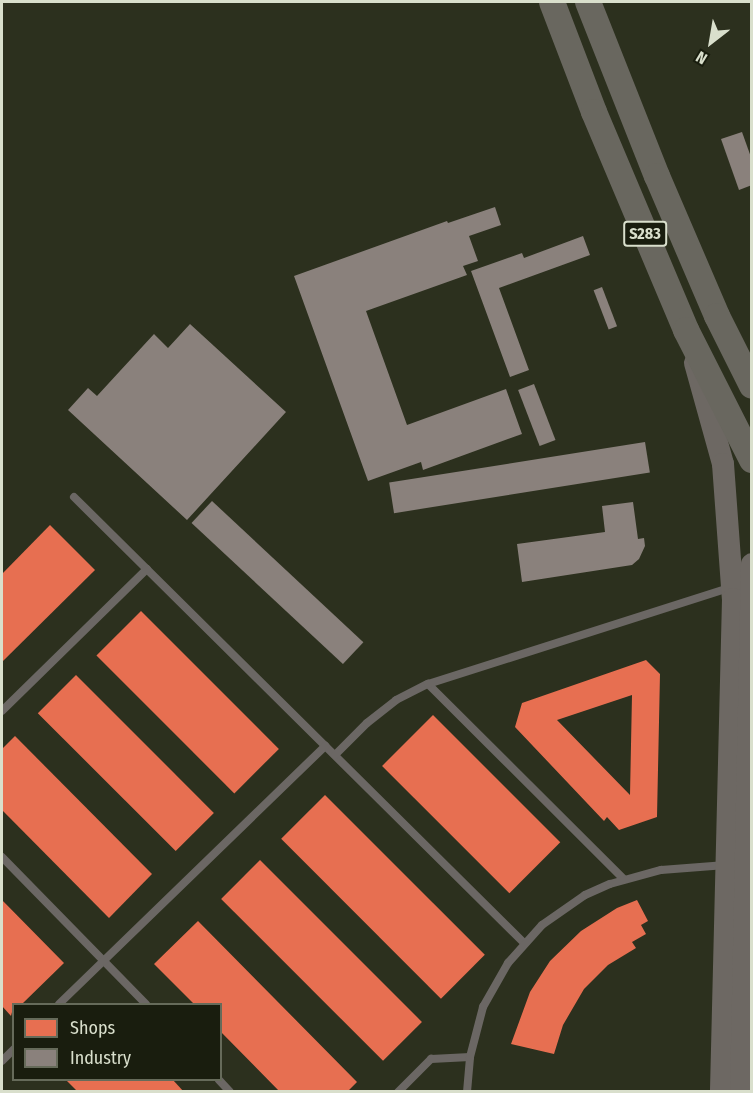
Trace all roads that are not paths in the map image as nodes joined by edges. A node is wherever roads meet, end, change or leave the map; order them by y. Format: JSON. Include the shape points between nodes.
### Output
{"nodes":[{"id":1,"x":552,"y":2,"type":"edge"},
{"id":2,"x":588,"y":2,"type":"edge"},
{"id":3,"x":686,"y":330,"type":"junction"},
{"id":4,"x":752,"y":386,"type":"edge"},
{"id":5,"x":752,"y":460,"type":"edge"},
{"id":6,"x":74,"y":496,"type":"dead end"},
{"id":7,"x":752,"y":564,"type":"edge"},
{"id":8,"x":147,"y":569,"type":"junction"},
{"id":9,"x":732,"y":587,"type":"junction"},
{"id":10,"x":428,"y":684,"type":"junction"},
{"id":11,"x":2,"y":711,"type":"edge"},
{"id":12,"x":325,"y":746,"type":"junction"},
{"id":13,"x":334,"y":755,"type":"junction"},
{"id":14,"x":2,"y":857,"type":"edge"},
{"id":15,"x":726,"y":865,"type":"junction"},
{"id":16,"x":624,"y":879,"type":"junction"},
{"id":17,"x":524,"y":943,"type":"junction"},
{"id":18,"x":104,"y":962,"type":"junction"},
{"id":19,"x":61,"y":1003,"type":"edge"},
{"id":20,"x":144,"y":1003,"type":"edge"},
{"id":21,"x":470,"y":1057,"type":"junction"},
{"id":22,"x":398,"y":1092,"type":"edge"},
{"id":23,"x":467,"y":1092,"type":"edge"},
{"id":24,"x":721,"y":1092,"type":"edge"},
{"id":25,"x":741,"y":1092,"type":"edge"}],
"edges":[{"from":1,"to":3,"type":"main road","number":"S283"},
{"from":2,"to":4,"type":"main road","number":"S283","via":[[670,208]]},
{"from":3,"to":5,"type":"main road","number":"S283"},
{"from":3,"to":9,"type":"main road","via":[[723,464]]},
{"from":6,"to":8,"type":"lane"},
{"from":7,"to":25,"type":"main road"},
{"from":8,"to":11,"type":"lane"},
{"from":8,"to":12,"type":"lane"},
{"from":9,"to":10,"type":"lane"},
{"from":9,"to":15,"type":"main road"},
{"from":10,"to":13,"type":"lane","via":[[396,700]]},
{"from":10,"to":16,"type":"lane"},
{"from":12,"to":13,"type":"lane"},
{"from":12,"to":18,"type":"lane"},
{"from":13,"to":17,"type":"lane"},
{"from":14,"to":18,"type":"lane"},
{"from":15,"to":16,"type":"lane","via":[[661,870]]},
{"from":15,"to":24,"type":"main road"},
{"from":16,"to":17,"type":"lane","via":[[563,908]]},
{"from":17,"to":21,"type":"lane","via":[[490,992]]},
{"from":18,"to":19,"type":"lane"},
{"from":18,"to":20,"type":"lane"},
{"from":21,"to":22,"type":"lane","via":[[431,1059]]},
{"from":21,"to":23,"type":"lane"}]}
